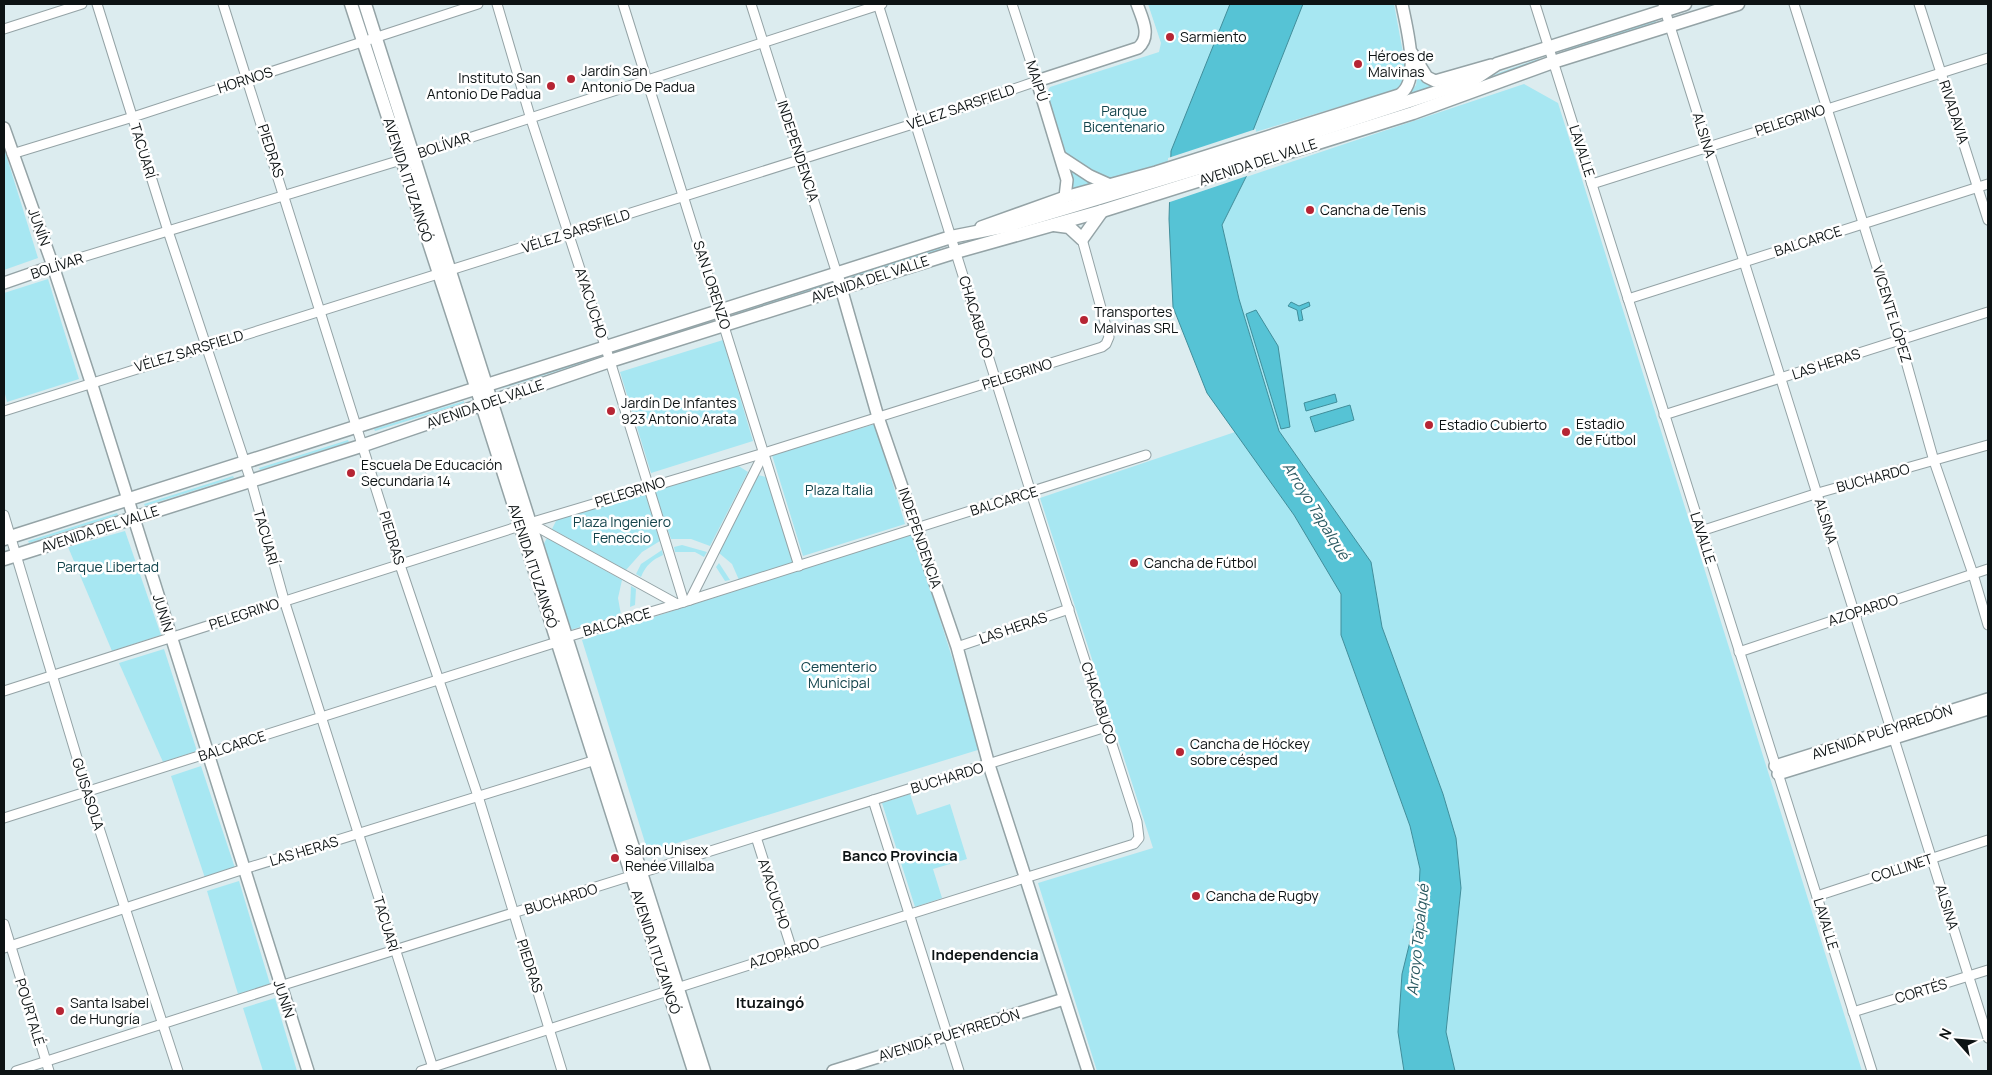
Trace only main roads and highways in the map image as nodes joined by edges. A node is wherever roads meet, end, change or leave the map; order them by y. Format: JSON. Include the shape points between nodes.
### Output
{"nodes":[{"id":1,"x":351,"y":4,"type":"edge"},
{"id":2,"x":364,"y":4,"type":"edge"},
{"id":3,"x":1685,"y":4,"type":"edge"},
{"id":4,"x":1738,"y":4,"type":"edge"},
{"id":5,"x":1664,"y":7,"type":"edge"},
{"id":6,"x":369,"y":38,"type":"junction"},
{"id":7,"x":1269,"y":147,"type":"junction"},
{"id":8,"x":1159,"y":182,"type":"junction"},
{"id":9,"x":1102,"y":211,"type":"junction"},
{"id":10,"x":1051,"y":225,"type":"junction"},
{"id":11,"x":482,"y":387,"type":"junction"},
{"id":12,"x":487,"y":403,"type":"junction"},
{"id":13,"x":8,"y":538,"type":"edge"},
{"id":14,"x":10,"y":557,"type":"edge"},
{"id":15,"x":673,"y":989,"type":"junction"},
{"id":16,"x":694,"y":1071,"type":"edge"},
{"id":17,"x":704,"y":1071,"type":"edge"}],
"edges":[{"from":1,"to":6,"type":"main road","name":"AVENIDA ITUZAINGÓ"},
{"from":2,"to":6,"type":"main road","name":"AVENIDA ITUZAINGÓ"},
{"from":3,"to":5,"type":"main road","name":"AVENIDA DEL VALLE"},
{"from":4,"to":7,"type":"main road","name":"AVENIDA DEL VALLE","via":[[1553,62],[1413,113]]},
{"from":5,"to":7,"type":"main road","name":"AVENIDA DEL VALLE","via":[[1497,64],[1476,78],[1443,90]]},
{"from":6,"to":11,"type":"main road","name":"AVENIDA ITUZAINGÓ"},
{"from":7,"to":8,"type":"main road","name":"AVENIDA DEL VALLE"},
{"from":8,"to":9,"type":"main road","name":"AVENIDA DEL VALLE"},
{"from":8,"to":11,"type":"main road","name":"AVENIDA DEL VALLE","via":[[1007,226],[951,237]]},
{"from":9,"to":10,"type":"main road","name":"AVENIDA DEL VALLE"},
{"from":9,"to":10,"type":"main road","via":[[1082,239],[1069,227]]},
{"from":10,"to":12,"type":"main road","name":"AVENIDA DEL VALLE","via":[[610,361]]},
{"from":11,"to":12,"type":"main road","name":"AVENIDA ITUZAINGÓ"},
{"from":11,"to":13,"type":"main road","name":"AVENIDA DEL VALLE"},
{"from":12,"to":14,"type":"main road","name":"AVENIDA DEL VALLE"},
{"from":12,"to":15,"type":"main road","name":"AVENIDA ITUZAINGÓ"},
{"from":15,"to":16,"type":"main road","name":"AVENIDA ITUZAINGÓ"},
{"from":15,"to":17,"type":"main road","name":"AVENIDA ITUZAINGÓ"}]}
